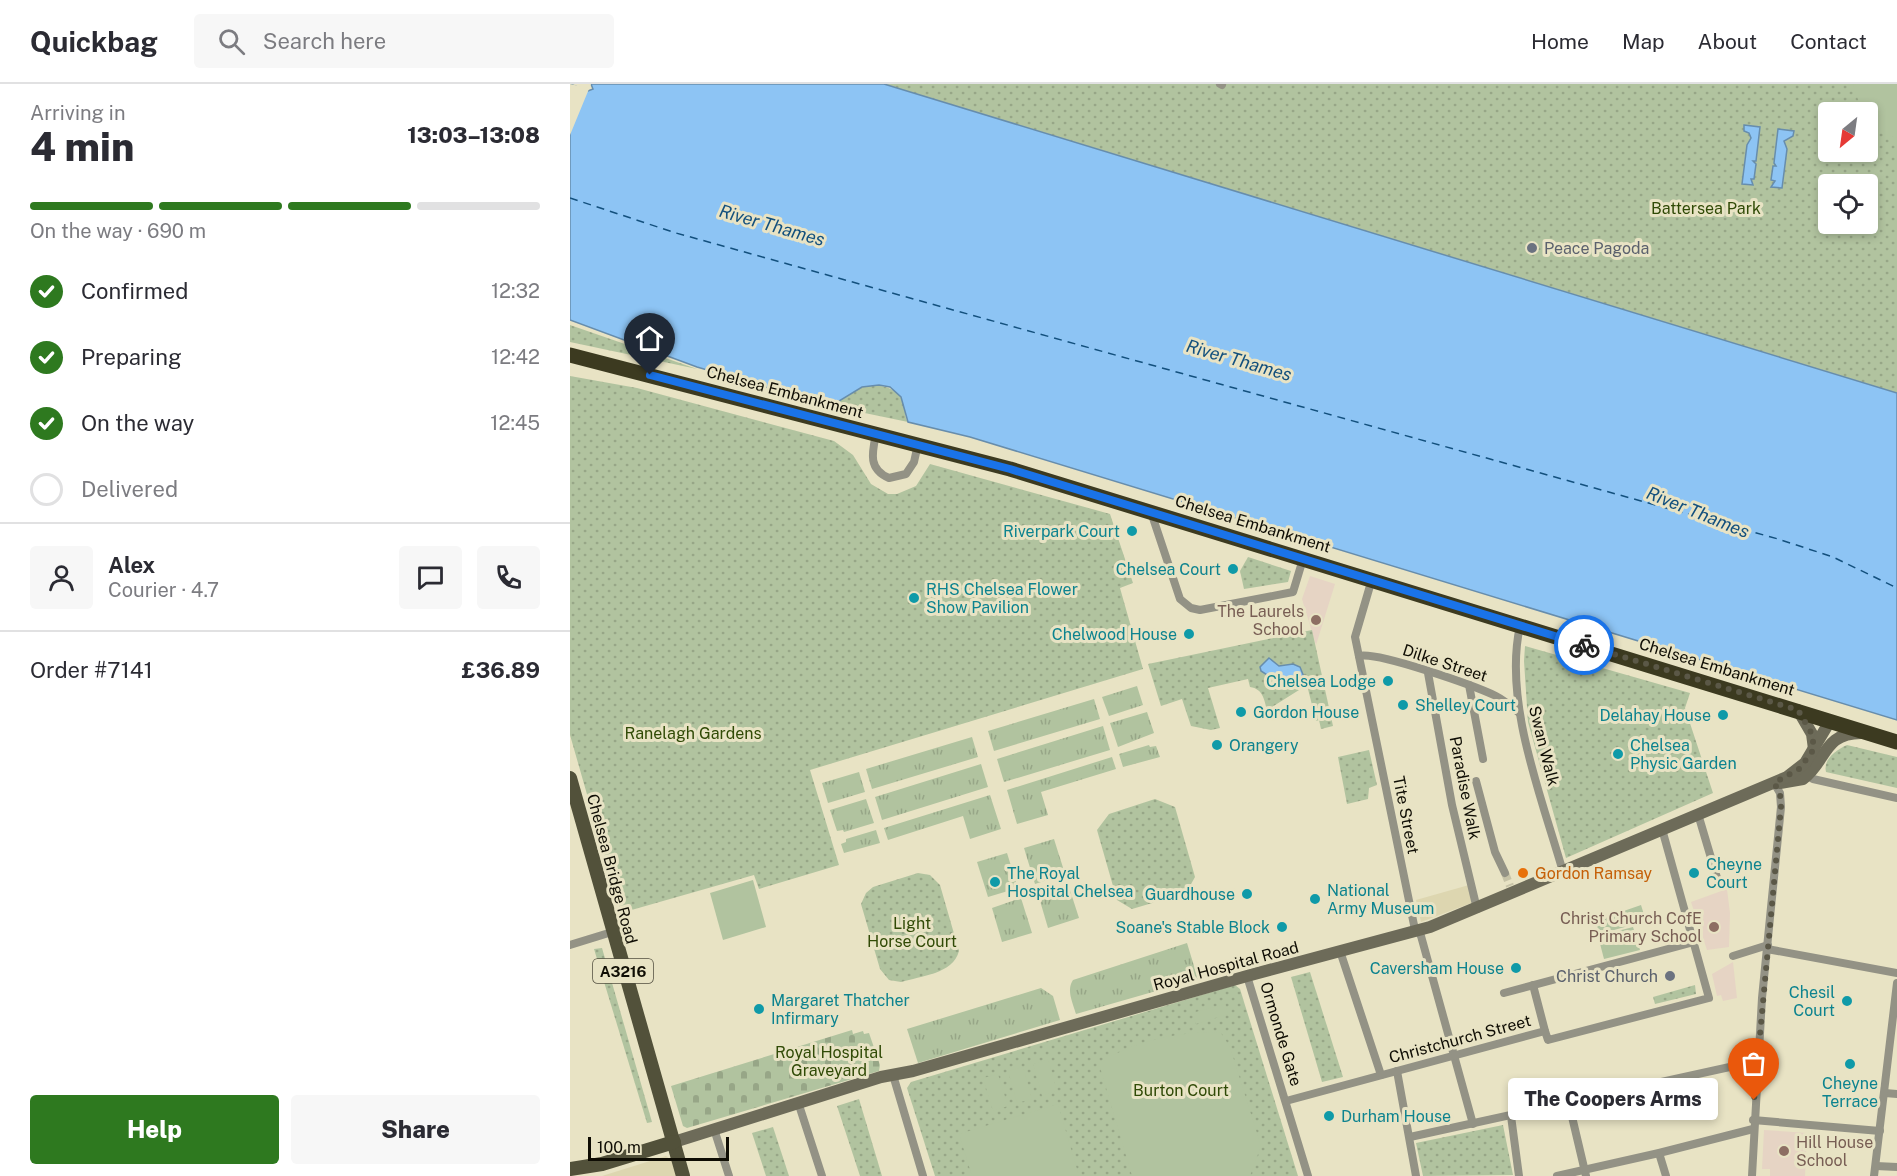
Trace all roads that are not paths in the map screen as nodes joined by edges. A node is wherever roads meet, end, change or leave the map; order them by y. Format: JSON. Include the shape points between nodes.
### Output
{"nodes":[{"id":1,"x":570,"y":355,"type":"edge"},
{"id":2,"x":592,"y":362,"type":"junction"},
{"id":3,"x":570,"y":365,"type":"edge"},
{"id":4,"x":876,"y":434,"type":"junction"},
{"id":5,"x":918,"y":444,"type":"junction"},
{"id":6,"x":1151,"y":512,"type":"junction"},
{"id":7,"x":1303,"y":559,"type":"junction"},
{"id":8,"x":1372,"y":579,"type":"junction"},
{"id":9,"x":1520,"y":626,"type":"junction"},
{"id":10,"x":1359,"y":656,"type":"junction"},
{"id":11,"x":1428,"y":673,"type":"junction"},
{"id":12,"x":1468,"y":685,"type":"junction"},
{"id":13,"x":1798,"y":710,"type":"junction"},
{"id":14,"x":1518,"y":712,"type":"junction"},
{"id":15,"x":1830,"y":721,"type":"junction"},
{"id":16,"x":1868,"y":733,"type":"junction"},
{"id":17,"x":1897,"y":741,"type":"edge"},
{"id":18,"x":1814,"y":749,"type":"junction"},
{"id":19,"x":1483,"y":759,"type":"dead end"},
{"id":20,"x":1802,"y":773,"type":"junction"},
{"id":21,"x":570,"y":778,"type":"edge"},
{"id":22,"x":1476,"y":781,"type":"dead end"},
{"id":23,"x":1774,"y":783,"type":"junction"},
{"id":24,"x":1897,"y":798,"type":"edge"},
{"id":25,"x":1698,"y":814,"type":"junction"},
{"id":26,"x":1662,"y":829,"type":"junction"},
{"id":27,"x":1563,"y":872,"type":"junction"},
{"id":28,"x":1505,"y":873,"type":"tunnel mouth"},
{"id":29,"x":1717,"y":878,"type":"dead end"},
{"id":30,"x":1477,"y":909,"type":"junction"},
{"id":31,"x":612,"y":932,"type":"junction"},
{"id":32,"x":1417,"y":932,"type":"junction"},
{"id":33,"x":1694,"y":942,"type":"junction"},
{"id":34,"x":570,"y":945,"type":"edge"},
{"id":35,"x":1767,"y":947,"type":"junction"},
{"id":36,"x":1340,"y":951,"type":"junction"},
{"id":37,"x":1733,"y":956,"type":"dead end"},
{"id":38,"x":1897,"y":973,"type":"edge"},
{"id":39,"x":1247,"y":976,"type":"junction"},
{"id":40,"x":1897,"y":982,"type":"edge"},
{"id":41,"x":1533,"y":986,"type":"junction"},
{"id":42,"x":1504,"y":993,"type":"dead end"},
{"id":43,"x":1895,"y":1020,"type":"edge"},
{"id":44,"x":1545,"y":1031,"type":"junction"},
{"id":45,"x":1454,"y":1056,"type":"junction"},
{"id":46,"x":1757,"y":1061,"type":"junction"},
{"id":47,"x":1396,"y":1071,"type":"junction"},
{"id":48,"x":893,"y":1075,"type":"junction"},
{"id":49,"x":1381,"y":1075,"type":"junction"},
{"id":50,"x":1885,"y":1093,"type":"junction"},
{"id":51,"x":1897,"y":1094,"type":"edge"},
{"id":52,"x":1286,"y":1101,"type":"junction"},
{"id":53,"x":798,"y":1102,"type":"junction"},
{"id":54,"x":1569,"y":1104,"type":"junction"},
{"id":55,"x":1511,"y":1116,"type":"junction"},
{"id":56,"x":1473,"y":1124,"type":"junction"},
{"id":57,"x":1753,"y":1124,"type":"junction"},
{"id":58,"x":714,"y":1129,"type":"junction"},
{"id":59,"x":1880,"y":1131,"type":"junction"},
{"id":60,"x":1410,"y":1137,"type":"junction"},
{"id":61,"x":674,"y":1142,"type":"junction"},
{"id":62,"x":1659,"y":1154,"type":"junction"},
{"id":63,"x":1876,"y":1166,"type":"junction"},
{"id":64,"x":1897,"y":1167,"type":"edge"},
{"id":65,"x":577,"y":1172,"type":"edge"},
{"id":66,"x":1585,"y":1173,"type":"edge"},
{"id":67,"x":683,"y":1176,"type":"edge"},
{"id":68,"x":729,"y":1176,"type":"edge"},
{"id":69,"x":822,"y":1176,"type":"edge"},
{"id":70,"x":923,"y":1176,"type":"edge"},
{"id":71,"x":1308,"y":1176,"type":"edge"},
{"id":72,"x":1416,"y":1176,"type":"edge"},
{"id":73,"x":1519,"y":1176,"type":"edge"},
{"id":74,"x":1557,"y":1176,"type":"edge"},
{"id":75,"x":1666,"y":1176,"type":"edge"},
{"id":76,"x":1752,"y":1176,"type":"edge"},
{"id":77,"x":1874,"y":1176,"type":"edge"}],
"edges":[{"from":1,"to":2,"type":"highway","name":"Chelsea Embankment"},
{"from":2,"to":3,"type":"highway"},
{"from":2,"to":4,"type":"highway","name":"Chelsea Embankment"},
{"from":4,"to":5,"type":"highway","name":"Chelsea Embankment"},
{"from":4,"to":5,"type":"street","via":[[872,460],[878,472],[889,478],[906,474]]},
{"from":5,"to":6,"type":"highway","name":"Chelsea Embankment"},
{"from":6,"to":7,"type":"highway","name":"Chelsea Embankment"},
{"from":6,"to":7,"type":"street","via":[[1180,599],[1191,608],[1200,610],[1293,592]]},
{"from":7,"to":8,"type":"highway","name":"Chelsea Embankment"},
{"from":8,"to":9,"type":"highway","name":"Chelsea Embankment"},
{"from":8,"to":10,"type":"street","name":"Tite Street","via":[[1355,637]]},
{"from":9,"to":13,"type":"highway","name":"Chelsea Embankment"},
{"from":9,"to":14,"type":"street","name":"Swan Walk","via":[[1516,651]]},
{"from":10,"to":11,"type":"street","name":"Dilke Street","via":[[1377,657]]},
{"from":10,"to":32,"type":"street","name":"Tite Street"},
{"from":11,"to":12,"type":"street","name":"Dilke Street"},
{"from":11,"to":30,"type":"street","name":"Paradise Walk","via":[[1449,791]]},
{"from":12,"to":14,"type":"street","name":"Dilke Street","via":[[1502,699]]},
{"from":12,"to":19,"type":"street"},
{"from":13,"to":15,"type":"highway","name":"Chelsea Embankment"},
{"from":13,"to":18,"type":"main road","via":[[1812,734]]},
{"from":14,"to":27,"type":"street","name":"Swan Walk"},
{"from":15,"to":16,"type":"highway","name":"Chelsea Embankment"},
{"from":15,"to":18,"type":"main road","name":"Royal Hospital Road"},
{"from":16,"to":17,"type":"highway","name":"Chelsea Embankment"},
{"from":16,"to":20,"type":"main road","name":"Royal Hospital Road","via":[[1853,733],[1834,740]]},
{"from":18,"to":20,"type":"main road","name":"Royal Hospital Road"},
{"from":20,"to":23,"type":"main road","name":"Royal Hospital Road"},
{"from":20,"to":24,"type":"street"},
{"from":21,"to":31,"type":"main road","name":"Chelsea Bridge Road","number":"A3216"},
{"from":22,"to":28,"type":"street","via":[[1495,852]]},
{"from":23,"to":25,"type":"main road","name":"Royal Hospital Road"},
{"from":23,"to":35,"type":"street","via":[[1781,799]]},
{"from":25,"to":26,"type":"main road","name":"Royal Hospital Road"},
{"from":25,"to":29,"type":"street"},
{"from":26,"to":27,"type":"main road","name":"Royal Hospital Road"},
{"from":26,"to":33,"type":"street","name":"Christchurch Street"},
{"from":27,"to":30,"type":"main road","name":"Royal Hospital Road","via":[[1512,889]]},
{"from":30,"to":32,"type":"main road","name":"Royal Hospital Road"},
{"from":31,"to":34,"type":"street"},
{"from":31,"to":61,"type":"main road","name":"Chelsea Bridge Road","number":"A3216"},
{"from":32,"to":36,"type":"main road","name":"Royal Hospital Road"},
{"from":32,"to":45,"type":"street","name":"Tite Street"},
{"from":33,"to":41,"type":"street"},
{"from":33,"to":44,"type":"street","name":"Christchurch Street","via":[[1709,998],[1548,1040]]},
{"from":35,"to":37,"type":"street"},
{"from":35,"to":38,"type":"street"},
{"from":35,"to":46,"type":"street"},
{"from":36,"to":39,"type":"main road","name":"Royal Hospital Road"},
{"from":36,"to":49,"type":"street"},
{"from":39,"to":48,"type":"main road","name":"Royal Hospital Road"},
{"from":39,"to":52,"type":"street","name":"Ormonde Gate"},
{"from":40,"to":43,"type":"street"},
{"from":41,"to":42,"type":"street"},
{"from":41,"to":44,"type":"street"},
{"from":43,"to":50,"type":"street"},
{"from":44,"to":45,"type":"street","name":"Christchurch Street"},
{"from":45,"to":47,"type":"street","name":"Christchurch Street"},
{"from":45,"to":56,"type":"street","name":"Tite Street"},
{"from":46,"to":54,"type":"street"},
{"from":46,"to":57,"type":"street"},
{"from":47,"to":49,"type":"street","name":"Christchurch Street"},
{"from":47,"to":60,"type":"street"},
{"from":48,"to":53,"type":"main road","name":"Royal Hospital Road"},
{"from":48,"to":70,"type":"street"},
{"from":49,"to":52,"type":"street","name":"Christchurch Street"},
{"from":50,"to":51,"type":"street"},
{"from":50,"to":59,"type":"street"},
{"from":52,"to":71,"type":"street","name":"Ormonde Gate"},
{"from":53,"to":58,"type":"main road","name":"Royal Hospital Road"},
{"from":53,"to":69,"type":"street"},
{"from":54,"to":55,"type":"street"},
{"from":54,"to":66,"type":"street"},
{"from":55,"to":56,"type":"street"},
{"from":55,"to":73,"type":"street"},
{"from":56,"to":60,"type":"street"},
{"from":57,"to":59,"type":"street"},
{"from":57,"to":62,"type":"street"},
{"from":57,"to":76,"type":"street"},
{"from":58,"to":61,"type":"main road","name":"Royal Hospital Road"},
{"from":58,"to":68,"type":"street"},
{"from":59,"to":63,"type":"street"},
{"from":60,"to":72,"type":"street"},
{"from":61,"to":65,"type":"main road"},
{"from":61,"to":67,"type":"main road","number":"A3216"},
{"from":62,"to":66,"type":"street"},
{"from":62,"to":75,"type":"street"},
{"from":63,"to":64,"type":"street"},
{"from":63,"to":77,"type":"street"},
{"from":66,"to":74,"type":"street"}]}
